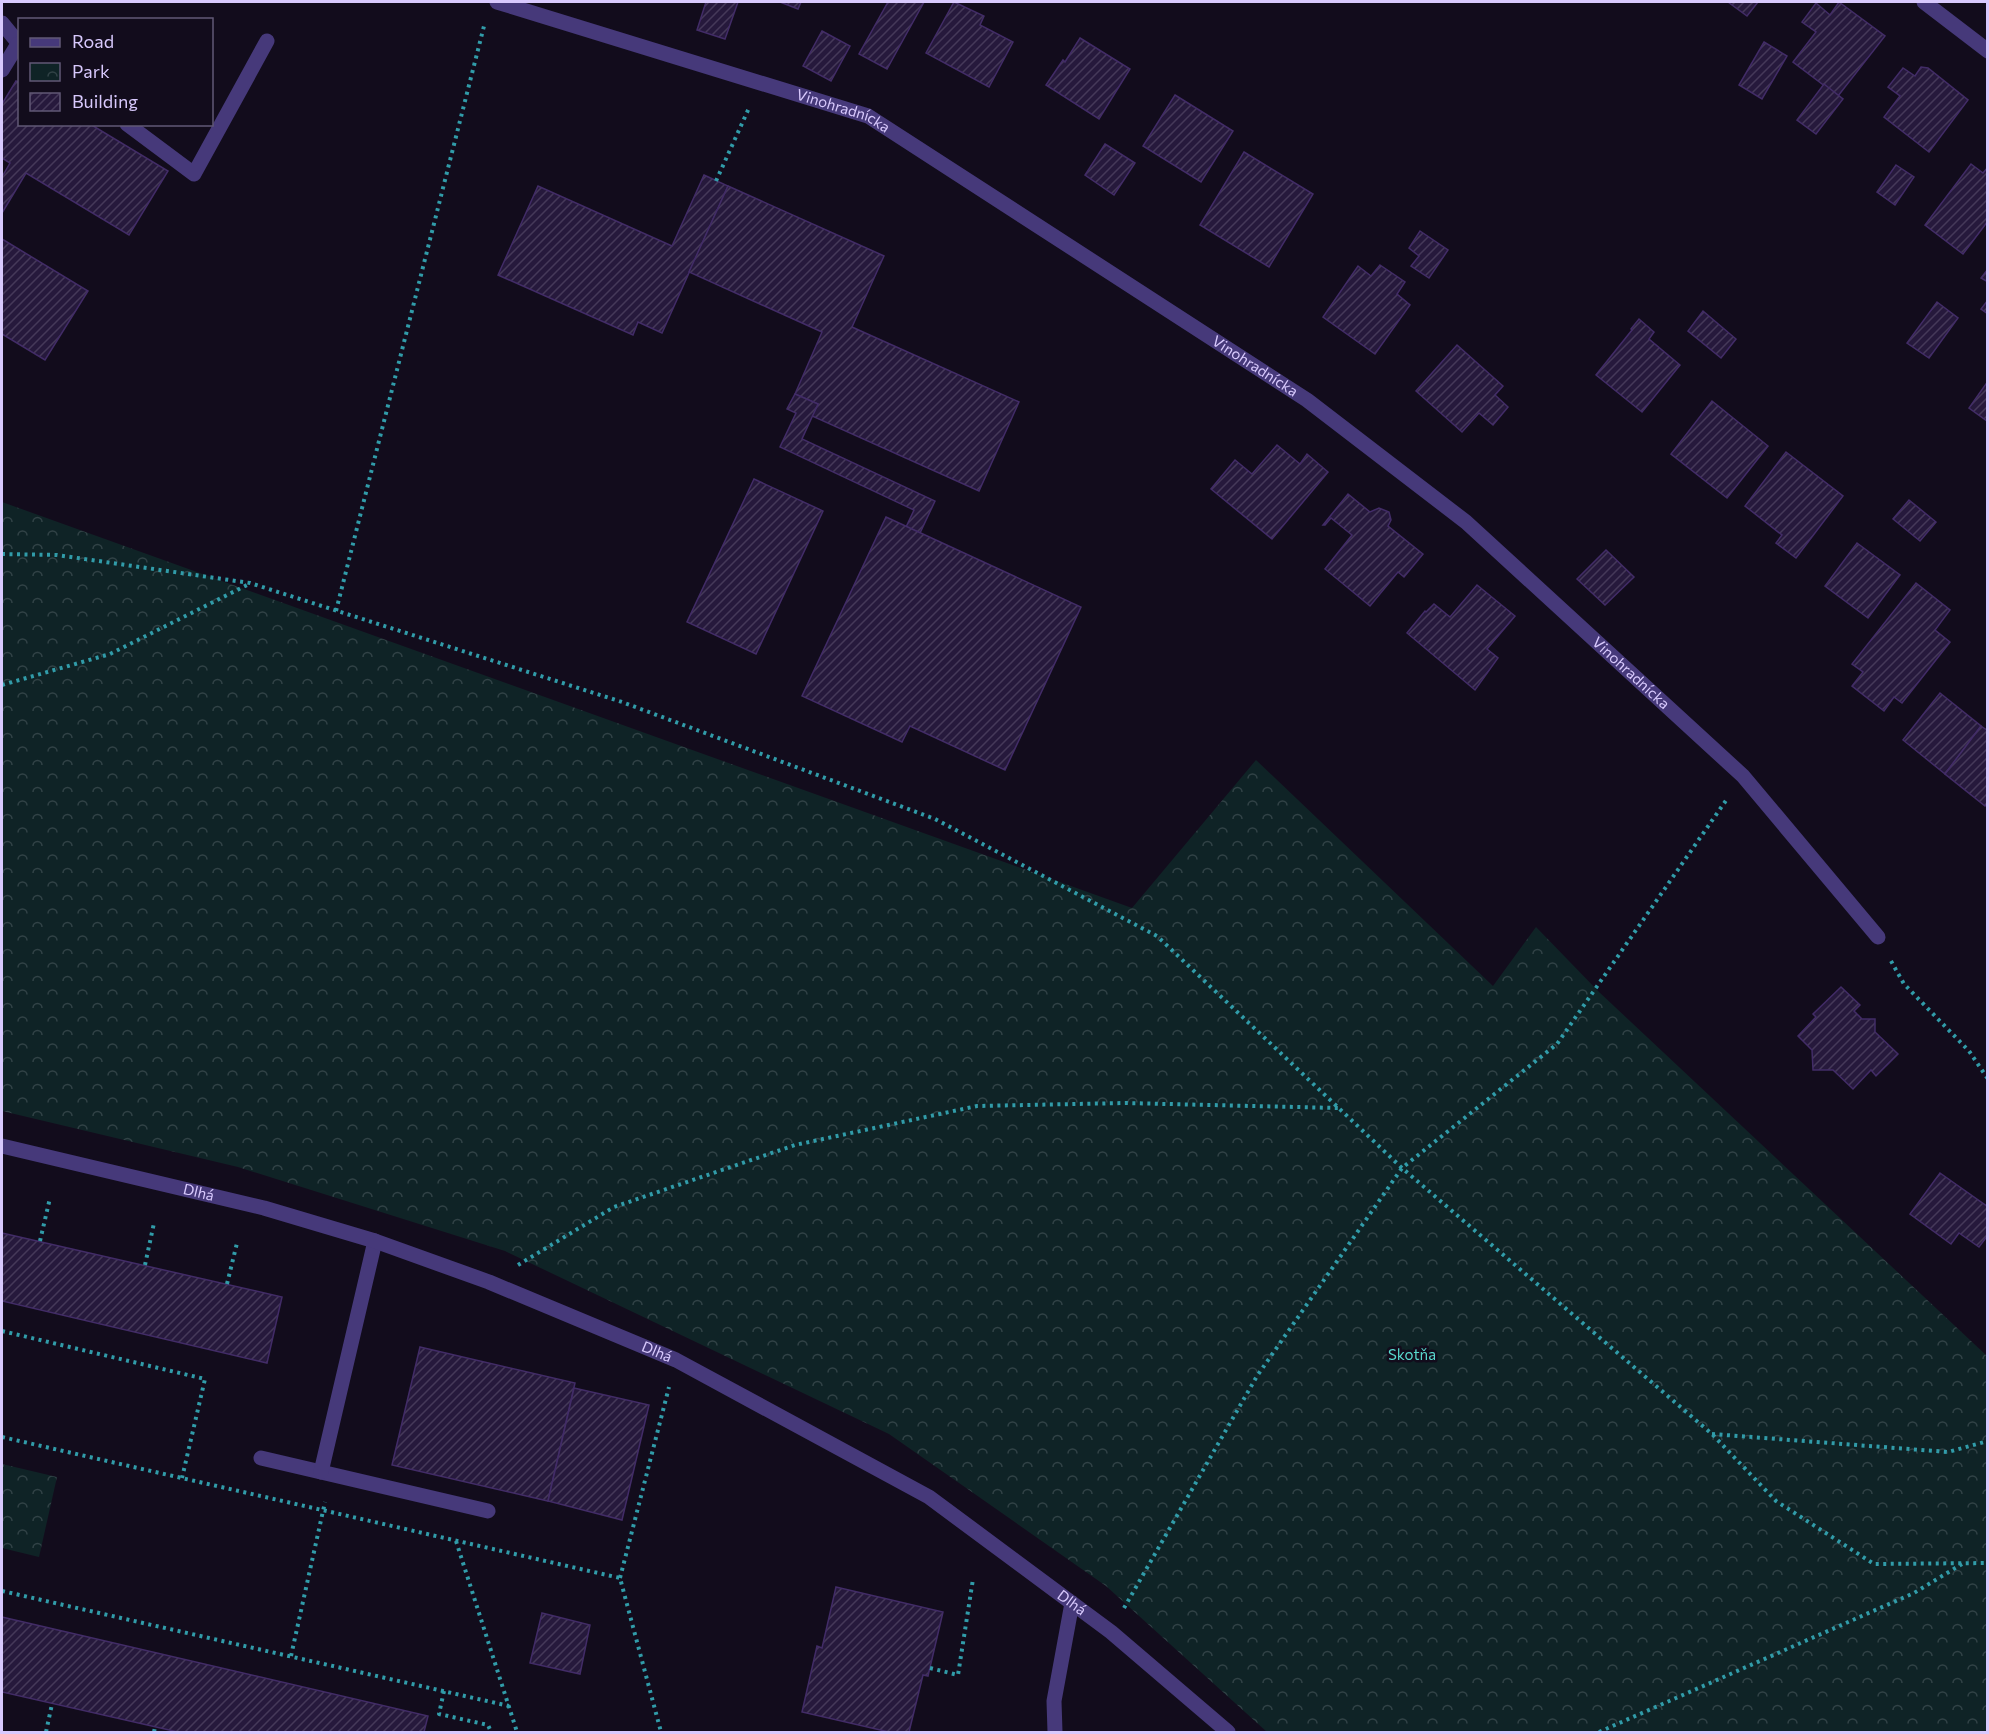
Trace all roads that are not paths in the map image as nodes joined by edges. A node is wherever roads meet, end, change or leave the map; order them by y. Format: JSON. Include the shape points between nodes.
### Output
{"nodes":[{"id":1,"x":497,"y":2,"type":"edge"},
{"id":2,"x":1924,"y":2,"type":"edge"},
{"id":3,"x":2,"y":23,"type":"edge"},
{"id":4,"x":267,"y":41,"type":"dead end"},
{"id":5,"x":18,"y":44,"type":"edge"},
{"id":6,"x":18,"y":46,"type":"edge"},
{"id":7,"x":1988,"y":51,"type":"edge"},
{"id":8,"x":2,"y":70,"type":"edge"},
{"id":9,"x":130,"y":126,"type":"edge"},
{"id":10,"x":1878,"y":937,"type":"road end"},
{"id":11,"x":2,"y":1146,"type":"edge"},
{"id":12,"x":375,"y":1241,"type":"junction"},
{"id":13,"x":261,"y":1458,"type":"dead end"},
{"id":14,"x":327,"y":1473,"type":"junction"},
{"id":15,"x":488,"y":1511,"type":"dead end"},
{"id":16,"x":1072,"y":1603,"type":"junction"},
{"id":17,"x":1055,"y":1732,"type":"edge"},
{"id":18,"x":1228,"y":1732,"type":"edge"}],
"edges":[{"from":1,"to":10,"type":"street","name":"Vinohradnícka","via":[[868,116],[1307,400],[1466,522],[1743,776]]},
{"from":2,"to":7,"type":"street"},
{"from":3,"to":5,"type":"street"},
{"from":4,"to":9,"type":"street","via":[[194,174]]},
{"from":6,"to":8,"type":"street"},
{"from":11,"to":12,"type":"street","name":"Dlhá","via":[[264,1208]]},
{"from":12,"to":14,"type":"street"},
{"from":12,"to":16,"type":"street","name":"Dlhá","via":[[489,1282],[676,1360],[929,1497]]},
{"from":13,"to":14,"type":"street"},
{"from":14,"to":15,"type":"street"},
{"from":16,"to":17,"type":"street","via":[[1054,1701]]},
{"from":16,"to":18,"type":"street","name":"Dlhá"}]}
